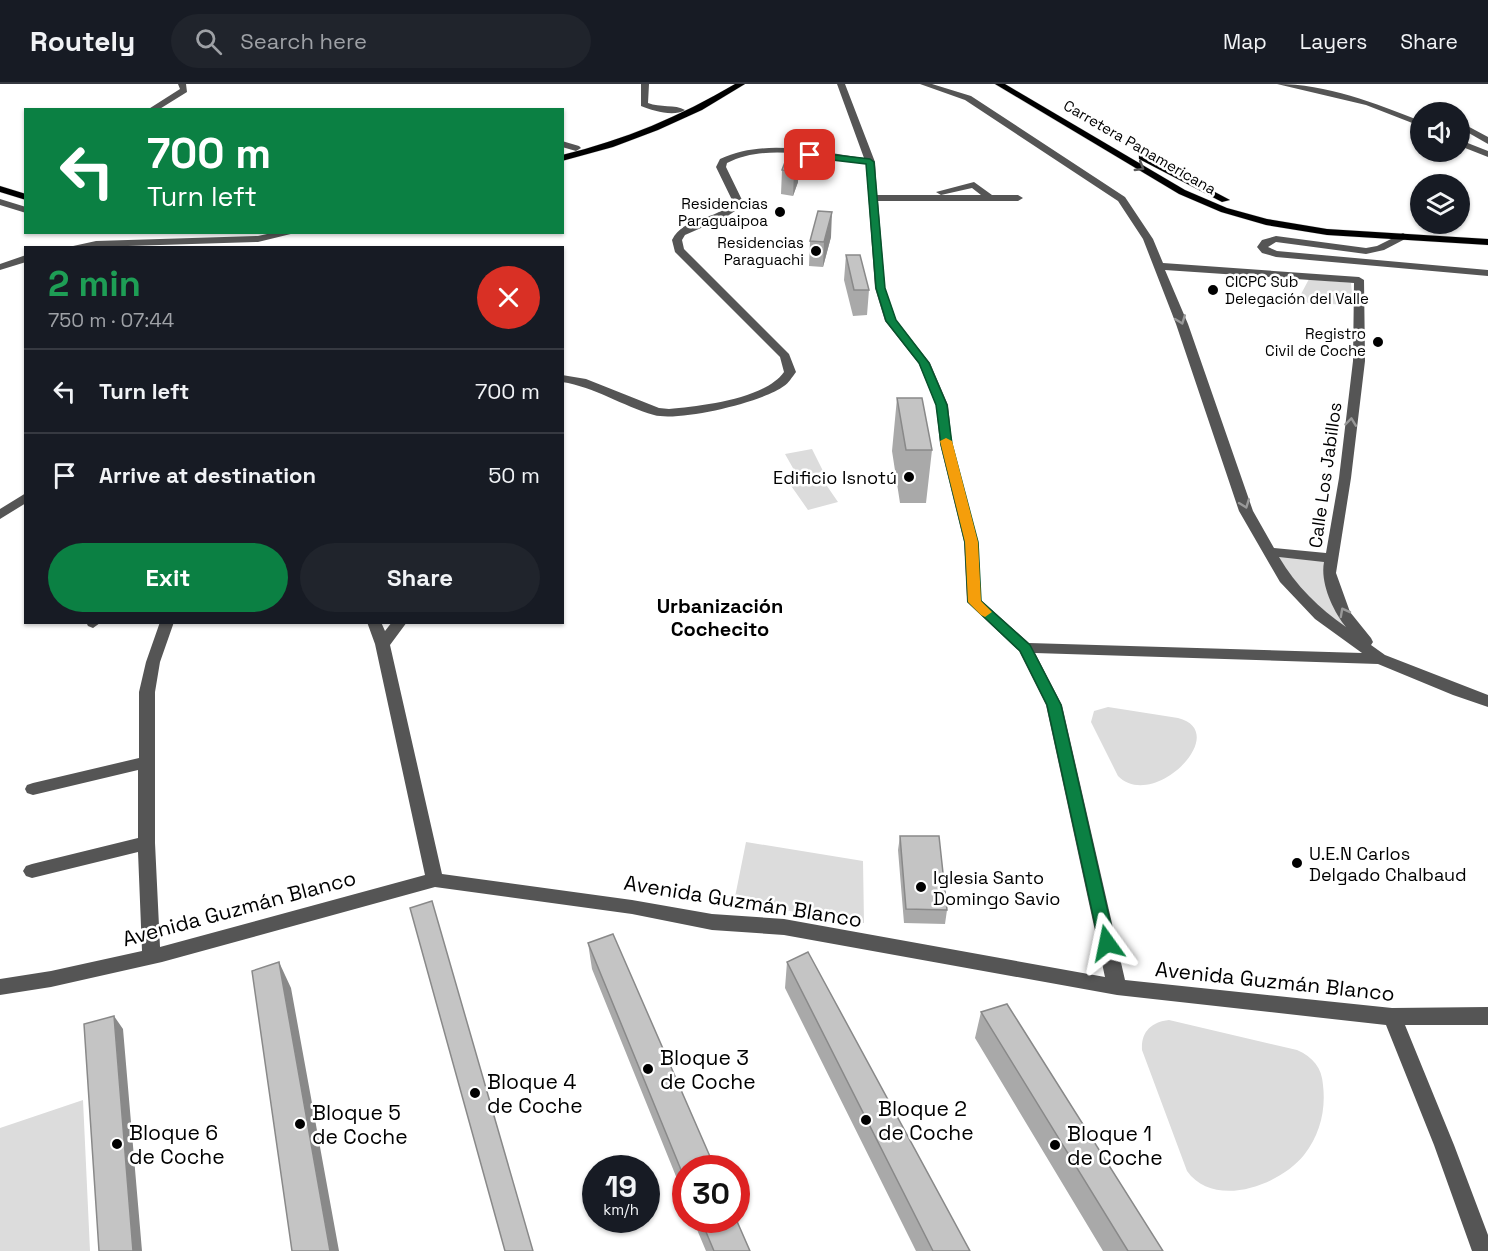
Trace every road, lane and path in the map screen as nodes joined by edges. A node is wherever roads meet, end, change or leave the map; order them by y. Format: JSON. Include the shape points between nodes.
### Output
{"nodes":[{"id":1,"x":182,"y":84,"type":"edge"},
{"id":2,"x":645,"y":84,"type":"edge"},
{"id":3,"x":723,"y":84,"type":"edge"},
{"id":4,"x":741,"y":84,"type":"edge"},
{"id":5,"x":842,"y":84,"type":"edge"},
{"id":6,"x":924,"y":84,"type":"edge"},
{"id":7,"x":999,"y":84,"type":"edge"},
{"id":8,"x":1015,"y":84,"type":"edge"},
{"id":9,"x":1281,"y":84,"type":"edge"},
{"id":10,"x":155,"y":108,"type":"edge"},
{"id":11,"x":656,"y":108,"type":"junction"},
{"id":12,"x":681,"y":110,"type":"junction"},
{"id":13,"x":665,"y":117,"type":"junction"},
{"id":14,"x":1410,"y":120,"type":"edge"},
{"id":15,"x":1470,"y":131,"type":"edge"},
{"id":16,"x":1488,"y":141,"type":"edge"},
{"id":17,"x":564,"y":145,"type":"edge"},
{"id":18,"x":1470,"y":147,"type":"edge"},
{"id":19,"x":576,"y":148,"type":"junction"},
{"id":20,"x":564,"y":151,"type":"edge"},
{"id":21,"x":1488,"y":154,"type":"edge"},
{"id":22,"x":564,"y":158,"type":"edge"},
{"id":23,"x":870,"y":162,"type":"junction"},
{"id":24,"x":0,"y":183,"type":"edge"},
{"id":25,"x":0,"y":189,"type":"edge"},
{"id":26,"x":24,"y":189,"type":"edge"},
{"id":27,"x":24,"y":195,"type":"edge"},
{"id":28,"x":874,"y":198,"type":"junction"},
{"id":29,"x":1018,"y":198,"type":"dead end"},
{"id":30,"x":1,"y":203,"type":"edge"},
{"id":31,"x":24,"y":209,"type":"edge"},
{"id":32,"x":98,"y":234,"type":"edge"},
{"id":33,"x":284,"y":234,"type":"edge"},
{"id":34,"x":1488,"y":234,"type":"edge"},
{"id":35,"x":1403,"y":236,"type":"junction"},
{"id":36,"x":1488,"y":242,"type":"edge"},
{"id":37,"x":96,"y":244,"type":"junction"},
{"id":38,"x":82,"y":246,"type":"edge"},
{"id":39,"x":24,"y":259,"type":"edge"},
{"id":40,"x":1159,"y":266,"type":"junction"},
{"id":41,"x":0,"y":267,"type":"edge"},
{"id":42,"x":1488,"y":273,"type":"edge"},
{"id":43,"x":564,"y":378,"type":"edge"},
{"id":44,"x":24,"y":498,"type":"edge"},
{"id":45,"x":0,"y":515,"type":"edge"},
{"id":46,"x":1270,"y":552,"type":"junction"},
{"id":47,"x":1332,"y":558,"type":"junction"},
{"id":48,"x":166,"y":624,"type":"edge"},
{"id":49,"x":375,"y":624,"type":"edge"},
{"id":50,"x":398,"y":624,"type":"edge"},
{"id":51,"x":382,"y":644,"type":"junction"},
{"id":52,"x":1025,"y":648,"type":"junction"},
{"id":53,"x":1380,"y":659,"type":"junction"},
{"id":54,"x":1486,"y":704,"type":"edge"},
{"id":55,"x":146,"y":762,"type":"junction"},
{"id":56,"x":33,"y":789,"type":"dead end"},
{"id":57,"x":146,"y":843,"type":"junction"},
{"id":58,"x":32,"y":871,"type":"dead end"},
{"id":59,"x":435,"y":880,"type":"junction"},
{"id":60,"x":151,"y":956,"type":"junction"},
{"id":61,"x":0,"y":987,"type":"edge"},
{"id":62,"x":1117,"y":987,"type":"junction"},
{"id":63,"x":1488,"y":1016,"type":"edge"},
{"id":64,"x":1392,"y":1017,"type":"junction"},
{"id":65,"x":1483,"y":1251,"type":"edge"}],
"edges":[{"from":1,"to":10,"type":"street","via":[[179,95]]},
{"from":2,"to":11,"type":"street","via":[[644,104]]},
{"from":3,"to":12,"type":"main road"},
{"from":4,"to":22,"type":"main road","via":[[652,131]]},
{"from":5,"to":23,"type":"street"},
{"from":6,"to":40,"type":"street","via":[[968,98],[1122,199],[1148,239]]},
{"from":7,"to":35,"type":"main road","name":"Carretera Panamericana","one_way":true,"via":[[1182,192],[1218,208],[1266,222],[1327,232]]},
{"from":8,"to":34,"type":"main road","name":"Carretera Panamericana","via":[[1181,178],[1242,207],[1312,222]]},
{"from":9,"to":14,"type":"street","via":[[1369,102]]},
{"from":11,"to":12,"type":"street"},
{"from":11,"to":13,"type":"street"},
{"from":12,"to":13,"type":"main road"},
{"from":13,"to":19,"type":"main road"},
{"from":15,"to":16,"type":"street"},
{"from":17,"to":19,"type":"street"},
{"from":18,"to":21,"type":"street"},
{"from":19,"to":20,"type":"main road"},
{"from":23,"to":28,"type":"street"},
{"from":23,"to":43,"type":"street","via":[[773,151],[737,153],[721,166],[738,202],[735,207],[685,228],[677,237],[679,250],[785,356],[790,372],[783,382],[760,394],[669,413],[657,412],[582,381]]},
{"from":24,"to":26,"type":"main road"},
{"from":25,"to":27,"type":"main road"},
{"from":28,"to":29,"type":"street"},
{"from":28,"to":52,"type":"street","via":[[880,288],[891,321],[924,363],[942,405],[946,444],[971,542],[974,602]]},
{"from":30,"to":31,"type":"street"},
{"from":32,"to":37,"type":"street"},
{"from":33,"to":37,"type":"street","via":[[258,239]]},
{"from":35,"to":36,"type":"main road","name":"Carretera Panamericana"},
{"from":35,"to":42,"type":"street","via":[[1366,251],[1276,239],[1262,247],[1276,254]]},
{"from":37,"to":38,"type":"street"},
{"from":39,"to":41,"type":"street"},
{"from":40,"to":46,"type":"street","one_way":true,"via":[[1246,511]]},
{"from":47,"to":40,"type":"street","name":"Calle Los Jabillos","one_way":true,"via":[[1359,361],[1359,280]]},
{"from":44,"to":45,"type":"street"},
{"from":46,"to":47,"type":"street"},
{"from":46,"to":53,"type":"street","via":[[1285,579],[1320,616]]},
{"from":53,"to":47,"type":"street","name":"Calle Los Jabillos","one_way":true,"via":[[1344,614],[1329,573]]},
{"from":48,"to":55,"type":"street","via":[[147,692]]},
{"from":49,"to":51,"type":"street"},
{"from":50,"to":51,"type":"street"},
{"from":51,"to":59,"type":"street"},
{"from":52,"to":53,"type":"street"},
{"from":52,"to":62,"type":"street","via":[[1054,705]]},
{"from":53,"to":54,"type":"street"},
{"from":55,"to":56,"type":"street"},
{"from":55,"to":57,"type":"street"},
{"from":57,"to":58,"type":"street"},
{"from":57,"to":60,"type":"street"},
{"from":59,"to":60,"type":"street","name":"Avenida Guzmán Blanco"},
{"from":59,"to":62,"type":"street","name":"Avenida Guzmán Blanco","via":[[711,922],[784,927]]},
{"from":60,"to":61,"type":"street","name":"Avenida Guzmán Blanco"},
{"from":62,"to":64,"type":"street","name":"Avenida Guzmán Blanco"},
{"from":63,"to":64,"type":"street","name":"Avenida Guzmán Blanco"},
{"from":64,"to":65,"type":"street"}]}
